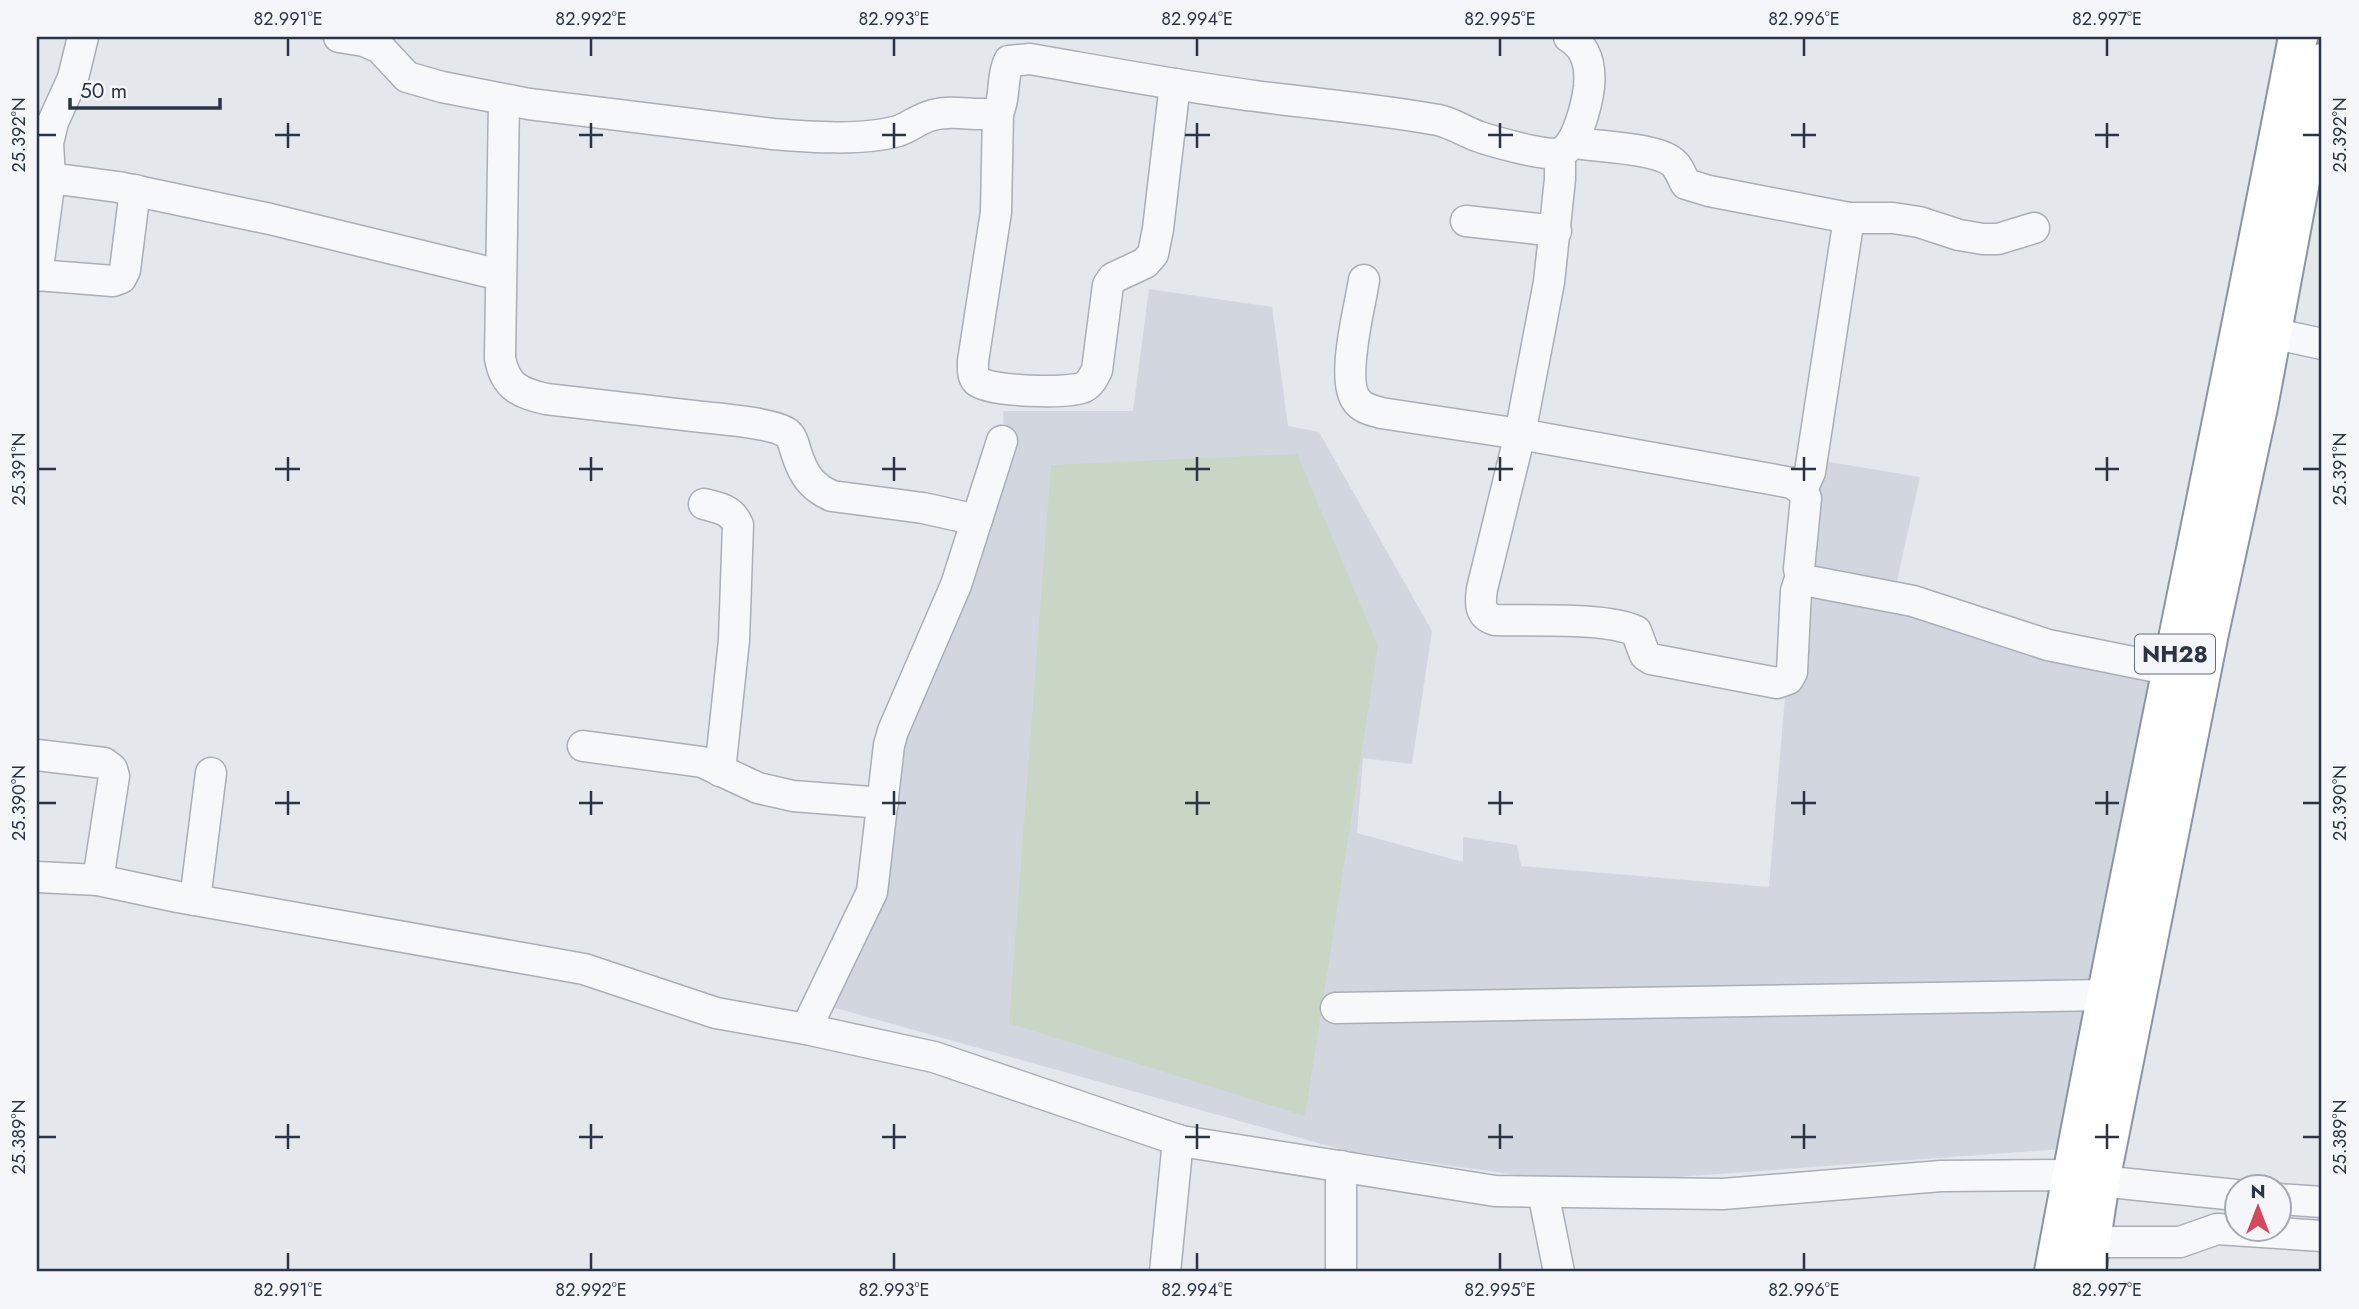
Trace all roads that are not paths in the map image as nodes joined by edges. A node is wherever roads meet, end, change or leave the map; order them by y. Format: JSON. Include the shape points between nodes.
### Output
{"nodes":[{"id":1,"x":83,"y":37,"type":"edge"},
{"id":2,"x":339,"y":37,"type":"edge"},
{"id":3,"x":1569,"y":37,"type":"edge"},
{"id":4,"x":2298,"y":37,"type":"edge"},
{"id":5,"x":1011,"y":49,"type":"edge"},
{"id":6,"x":2322,"y":63,"type":"edge"},
{"id":7,"x":1175,"y":83,"type":"junction"},
{"id":8,"x":504,"y":100,"type":"junction"},
{"id":9,"x":998,"y":113,"type":"junction"},
{"id":10,"x":1566,"y":148,"type":"junction"},
{"id":11,"x":50,"y":178,"type":"junction"},
{"id":12,"x":135,"y":190,"type":"junction"},
{"id":13,"x":1849,"y":218,"type":"junction"},
{"id":14,"x":1466,"y":221,"type":"dead end"},
{"id":15,"x":2034,"y":228,"type":"dead end"},
{"id":16,"x":1556,"y":231,"type":"junction"},
{"id":17,"x":500,"y":275,"type":"junction"},
{"id":18,"x":37,"y":276,"type":"edge"},
{"id":19,"x":1364,"y":281,"type":"dead end"},
{"id":20,"x":2272,"y":333,"type":"junction"},
{"id":21,"x":2322,"y":344,"type":"edge"},
{"id":22,"x":1520,"y":434,"type":"junction"},
{"id":23,"x":1002,"y":441,"type":"dead end"},
{"id":24,"x":1802,"y":490,"type":"junction"},
{"id":25,"x":704,"y":504,"type":"dead end"},
{"id":26,"x":976,"y":520,"type":"junction"},
{"id":27,"x":1801,"y":576,"type":"junction"},
{"id":28,"x":2172,"y":670,"type":"junction"},
{"id":29,"x":583,"y":746,"type":"dead end"},
{"id":30,"x":37,"y":755,"type":"edge"},
{"id":31,"x":720,"y":771,"type":"junction"},
{"id":32,"x":211,"y":774,"type":"dead end"},
{"id":33,"x":883,"y":803,"type":"junction"},
{"id":34,"x":37,"y":877,"type":"edge"},
{"id":35,"x":98,"y":880,"type":"junction"},
{"id":36,"x":195,"y":900,"type":"junction"},
{"id":37,"x":2106,"y":995,"type":"junction"},
{"id":38,"x":1336,"y":1009,"type":"dead end"},
{"id":39,"x":806,"y":1029,"type":"junction"},
{"id":40,"x":1178,"y":1140,"type":"junction"},
{"id":41,"x":1341,"y":1166,"type":"junction"},
{"id":42,"x":2086,"y":1178,"type":"junction"},
{"id":43,"x":1543,"y":1192,"type":"junction"},
{"id":44,"x":2222,"y":1193,"type":"edge"},
{"id":45,"x":2292,"y":1200,"type":"edge"},
{"id":46,"x":2322,"y":1202,"type":"edge"},
{"id":47,"x":2322,"y":1236,"type":"edge"},
{"id":48,"x":2089,"y":1257,"type":"edge"},
{"id":49,"x":1165,"y":1272,"type":"edge"},
{"id":50,"x":1341,"y":1272,"type":"edge"},
{"id":51,"x":1559,"y":1272,"type":"edge"},
{"id":52,"x":2054,"y":1272,"type":"edge"}],
"edges":[{"from":1,"to":11,"type":"street","via":[[48,143]]},
{"from":2,"to":8,"type":"street","via":[[380,48],[407,77]]},
{"from":3,"to":10,"type":"street","via":[[1580,44],[1589,74],[1578,132]]},
{"from":4,"to":28,"type":"highway","number":"NH28"},
{"from":5,"to":7,"type":"street","via":[[1030,59]]},
{"from":5,"to":9,"type":"street"},
{"from":6,"to":20,"type":"highway","number":"NH28"},
{"from":7,"to":9,"type":"street","via":[[1153,254],[1108,285],[1097,370],[1091,382],[1070,391],[991,388],[974,377],[996,212]]},
{"from":7,"to":10,"type":"street","via":[[1443,121],[1487,140],[1545,153]]},
{"from":8,"to":9,"type":"street","via":[[809,137],[881,135],[932,115]]},
{"from":8,"to":17,"type":"street"},
{"from":10,"to":13,"type":"street","via":[[1653,154],[1678,167],[1686,184]]},
{"from":10,"to":16,"type":"street"},
{"from":11,"to":12,"type":"street"},
{"from":11,"to":18,"type":"street"},
{"from":12,"to":17,"type":"street"},
{"from":12,"to":18,"type":"street","via":[[121,278]]},
{"from":13,"to":15,"type":"street","via":[[1906,220],[1983,239]]},
{"from":13,"to":24,"type":"street","via":[[1810,472]]},
{"from":14,"to":16,"type":"street"},
{"from":16,"to":22,"type":"street"},
{"from":17,"to":26,"type":"street","via":[[502,371],[512,386],[530,396],[771,427],[793,441],[808,481],[820,491]]},
{"from":19,"to":22,"type":"street","via":[[1349,371],[1355,400],[1381,413]]},
{"from":20,"to":21,"type":"street"},
{"from":20,"to":42,"type":"highway","number":"NH28"},
{"from":22,"to":24,"type":"street","via":[[1777,478]]},
{"from":22,"to":27,"type":"street","via":[[1482,589],[1480,605],[1488,618],[1627,627],[1636,631],[1651,659],[1777,683],[1792,672],[1796,591]]},
{"from":23,"to":26,"type":"street"},
{"from":24,"to":27,"type":"street"},
{"from":25,"to":31,"type":"street","via":[[726,510],[738,526],[734,640]]},
{"from":26,"to":33,"type":"street","via":[[956,584],[892,732]]},
{"from":27,"to":28,"type":"street","via":[[1913,601],[2048,645]]},
{"from":28,"to":37,"type":"highway","number":"NH28"},
{"from":29,"to":31,"type":"street","via":[[702,762]]},
{"from":30,"to":35,"type":"street","via":[[104,763],[112,769]]},
{"from":31,"to":33,"type":"street","via":[[758,788],[793,796]]},
{"from":32,"to":36,"type":"street"},
{"from":33,"to":39,"type":"street","via":[[869,901]]},
{"from":34,"to":35,"type":"street"},
{"from":35,"to":36,"type":"street"},
{"from":36,"to":39,"type":"street","via":[[584,970],[716,1013]]},
{"from":37,"to":38,"type":"street"},
{"from":37,"to":42,"type":"highway","number":"NH28"},
{"from":39,"to":40,"type":"street","via":[[934,1057]]},
{"from":40,"to":41,"type":"street"},
{"from":40,"to":49,"type":"street"},
{"from":41,"to":43,"type":"street","via":[[1495,1191]]},
{"from":41,"to":50,"type":"street"},
{"from":42,"to":43,"type":"street","via":[[1941,1176],[1723,1194]]},
{"from":42,"to":44,"type":"street"},
{"from":42,"to":48,"type":"highway","number":"NH28"},
{"from":42,"to":52,"type":"highway","number":"NH28"},
{"from":43,"to":51,"type":"street"},
{"from":45,"to":46,"type":"street"},
{"from":47,"to":48,"type":"street","via":[[2217,1229],[2180,1242]]}]}
